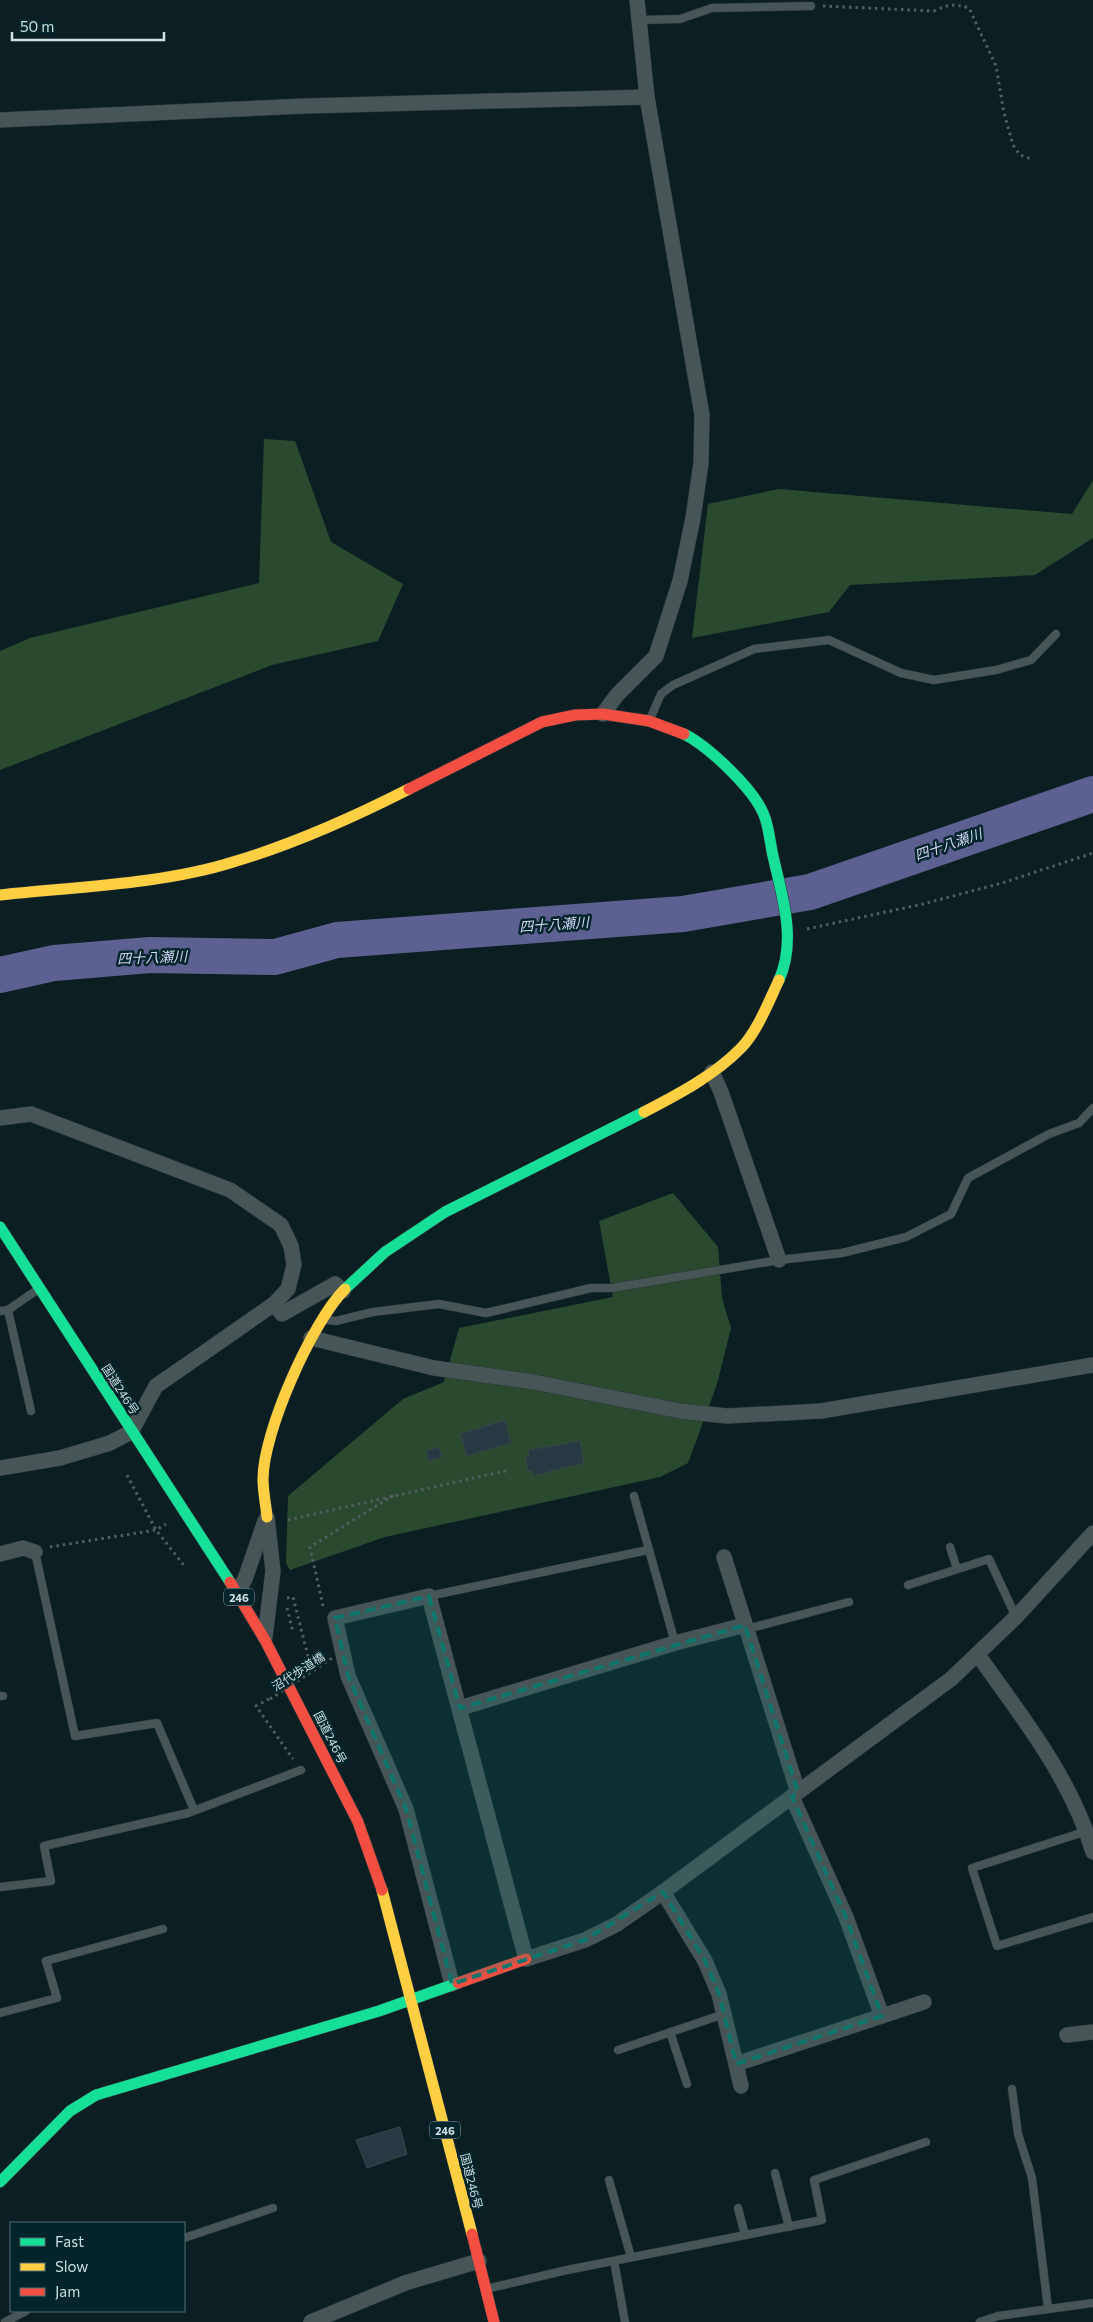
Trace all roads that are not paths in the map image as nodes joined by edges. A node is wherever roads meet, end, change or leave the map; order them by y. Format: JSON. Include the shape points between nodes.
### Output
{"nodes":[{"id":1,"x":637,"y":0,"type":"edge"},
{"id":2,"x":811,"y":6,"type":"road end"},
{"id":3,"x":640,"y":20,"type":"junction"},
{"id":4,"x":647,"y":97,"type":"junction"},
{"id":5,"x":0,"y":120,"type":"edge"},
{"id":6,"x":1056,"y":634,"type":"dead end"},
{"id":7,"x":603,"y":714,"type":"junction"},
{"id":8,"x":649,"y":721,"type":"junction"},
{"id":9,"x":0,"y":895,"type":"edge"},
{"id":10,"x":712,"y":1072,"type":"junction"},
{"id":11,"x":1093,"y":1108,"type":"edge"},
{"id":12,"x":0,"y":1118,"type":"edge"},
{"id":13,"x":0,"y":1227,"type":"edge"},
{"id":14,"x":779,"y":1260,"type":"junction"},
{"id":15,"x":39,"y":1288,"type":"junction"},
{"id":16,"x":343,"y":1291,"type":"junction"},
{"id":17,"x":274,"y":1304,"type":"junction"},
{"id":18,"x":4,"y":1311,"type":"edge"},
{"id":19,"x":323,"y":1319,"type":"junction"},
{"id":20,"x":311,"y":1338,"type":"junction"},
{"id":21,"x":1093,"y":1365,"type":"edge"},
{"id":22,"x":31,"y":1411,"type":"dead end"},
{"id":23,"x":132,"y":1432,"type":"junction"},
{"id":24,"x":0,"y":1468,"type":"edge"},
{"id":25,"x":634,"y":1496,"type":"dead end"},
{"id":26,"x":267,"y":1521,"type":"junction"},
{"id":27,"x":1093,"y":1533,"type":"edge"},
{"id":28,"x":950,"y":1547,"type":"dead end"},
{"id":29,"x":648,"y":1550,"type":"junction"},
{"id":30,"x":35,"y":1552,"type":"joint"},
{"id":31,"x":0,"y":1554,"type":"edge"},
{"id":32,"x":724,"y":1557,"type":"dead end"},
{"id":33,"x":956,"y":1569,"type":"junction"},
{"id":34,"x":908,"y":1585,"type":"dead end"},
{"id":35,"x":237,"y":1593,"type":"junction"},
{"id":36,"x":429,"y":1596,"type":"junction"},
{"id":37,"x":849,"y":1602,"type":"dead end"},
{"id":38,"x":1016,"y":1617,"type":"junction"},
{"id":39,"x":746,"y":1627,"type":"junction"},
{"id":40,"x":265,"y":1640,"type":"junction"},
{"id":41,"x":675,"y":1643,"type":"junction"},
{"id":42,"x":978,"y":1655,"type":"junction"},
{"id":43,"x":460,"y":1708,"type":"junction"},
{"id":44,"x":301,"y":1770,"type":"road end"},
{"id":45,"x":795,"y":1795,"type":"junction"},
{"id":46,"x":194,"y":1810,"type":"junction"},
{"id":47,"x":1087,"y":1831,"type":"junction"},
{"id":48,"x":1093,"y":1852,"type":"edge"},
{"id":49,"x":0,"y":1887,"type":"edge"},
{"id":50,"x":663,"y":1892,"type":"junction"},
{"id":51,"x":1093,"y":1917,"type":"edge"},
{"id":52,"x":162,"y":1929,"type":"dead end"},
{"id":53,"x":526,"y":1959,"type":"junction"},
{"id":54,"x":452,"y":1984,"type":"junction"},
{"id":55,"x":411,"y":1999,"type":"junction"},
{"id":56,"x":924,"y":2002,"type":"dead end"},
{"id":57,"x":0,"y":2013,"type":"edge"},
{"id":58,"x":724,"y":2014,"type":"junction"},
{"id":59,"x":882,"y":2016,"type":"junction"},
{"id":60,"x":670,"y":2032,"type":"junction"},
{"id":61,"x":1093,"y":2032,"type":"edge"},
{"id":62,"x":1067,"y":2035,"type":"dead end"},
{"id":63,"x":618,"y":2050,"type":"dead end"},
{"id":64,"x":736,"y":2064,"type":"junction"},
{"id":65,"x":687,"y":2084,"type":"dead end"},
{"id":66,"x":741,"y":2086,"type":"dead end"},
{"id":67,"x":1012,"y":2090,"type":"dead end"},
{"id":68,"x":926,"y":2142,"type":"dead end"},
{"id":69,"x":775,"y":2173,"type":"dead end"},
{"id":70,"x":609,"y":2180,"type":"dead end"},
{"id":71,"x":0,"y":2182,"type":"edge"},
{"id":72,"x":273,"y":2208,"type":"dead end"},
{"id":73,"x":738,"y":2208,"type":"dead end"},
{"id":74,"x":789,"y":2227,"type":"junction"},
{"id":75,"x":746,"y":2235,"type":"junction"},
{"id":76,"x":185,"y":2238,"type":"edge"},
{"id":77,"x":631,"y":2258,"type":"junction"},
{"id":78,"x":614,"y":2261,"type":"junction"},
{"id":79,"x":479,"y":2262,"type":"junction"},
{"id":80,"x":486,"y":2289,"type":"junction"},
{"id":81,"x":1093,"y":2303,"type":"edge"},
{"id":82,"x":1048,"y":2308,"type":"junction"},
{"id":83,"x":24,"y":2312,"type":"edge"},
{"id":84,"x":5,"y":2322,"type":"edge"},
{"id":85,"x":311,"y":2322,"type":"edge"},
{"id":86,"x":494,"y":2322,"type":"edge"},
{"id":87,"x":624,"y":2322,"type":"edge"},
{"id":88,"x":980,"y":2322,"type":"edge"}],
"edges":[{"from":1,"to":3,"type":"street"},
{"from":2,"to":3,"type":"lane","via":[[712,8],[680,19]]},
{"from":3,"to":4,"type":"street"},
{"from":4,"to":5,"type":"street","via":[[305,106]]},
{"from":4,"to":7,"type":"street","via":[[702,415],[701,463],[680,581],[656,656]]},
{"from":6,"to":8,"type":"lane","via":[[1031,660],[996,670],[934,680],[901,673],[829,640],[754,649],[673,685],[661,694]]},
{"from":7,"to":8,"type":"main road"},
{"from":7,"to":9,"type":"main road","via":[[575,715],[542,722],[361,813],[307,837],[232,863],[162,877]]},
{"from":8,"to":10,"type":"main road","via":[[686,735],[720,760],[764,814],[787,929],[781,975],[767,1006],[742,1047]]},
{"from":10,"to":14,"type":"street"},
{"from":10,"to":16,"type":"main road","via":[[661,1103],[445,1212],[384,1252]]},
{"from":11,"to":14,"type":"lane","via":[[1079,1123],[1049,1134],[968,1178],[951,1214],[906,1236],[842,1253]]},
{"from":12,"to":17,"type":"street","via":[[31,1114],[230,1190],[281,1225],[291,1246],[294,1265],[288,1289]]},
{"from":13,"to":15,"type":"main road","name":"国道246号","number":"246"},
{"from":14,"to":19,"type":"lane","via":[[612,1288],[590,1288],[486,1313],[439,1304],[373,1312],[336,1321]]},
{"from":15,"to":18,"type":"lane"},
{"from":15,"to":23,"type":"main road","name":"国道246号","number":"246"},
{"from":16,"to":17,"type":"street","via":[[335,1284],[282,1314]]},
{"from":16,"to":19,"type":"main road"},
{"from":17,"to":23,"type":"street","via":[[156,1386]]},
{"from":18,"to":22,"type":"lane"},
{"from":19,"to":20,"type":"main road"},
{"from":20,"to":21,"type":"street","via":[[434,1368],[534,1382],[680,1411],[727,1416],[821,1411]]},
{"from":20,"to":26,"type":"main road","via":[[270,1439],[263,1478]]},
{"from":23,"to":24,"type":"street","via":[[110,1443],[60,1458]]},
{"from":23,"to":35,"type":"main road","name":"国道246号","number":"246"},
{"from":25,"to":29,"type":"lane"},
{"from":26,"to":35,"type":"street"},
{"from":26,"to":40,"type":"street","via":[[273,1570]]},
{"from":27,"to":38,"type":"street"},
{"from":28,"to":33,"type":"lane"},
{"from":29,"to":36,"type":"lane"},
{"from":29,"to":41,"type":"lane"},
{"from":30,"to":31,"type":"street","via":[[23,1548]]},
{"from":30,"to":46,"type":"lane","via":[[75,1736],[157,1723]]},
{"from":32,"to":39,"type":"street"},
{"from":33,"to":34,"type":"lane"},
{"from":33,"to":38,"type":"lane","via":[[989,1558]]},
{"from":35,"to":40,"type":"main road","name":"国道246号","number":"246"},
{"from":36,"to":43,"type":"street"},
{"from":36,"to":54,"type":"street","via":[[335,1618],[348,1676],[406,1808]]},
{"from":37,"to":39,"type":"lane"},
{"from":38,"to":42,"type":"street"},
{"from":39,"to":41,"type":"street"},
{"from":39,"to":45,"type":"street"},
{"from":40,"to":55,"type":"main road","name":"国道246号","number":"246","via":[[358,1822],[375,1865]]},
{"from":41,"to":43,"type":"street"},
{"from":42,"to":45,"type":"street","via":[[951,1679]]},
{"from":42,"to":47,"type":"street","via":[[1054,1764]]},
{"from":43,"to":53,"type":"street"},
{"from":44,"to":46,"type":"lane"},
{"from":45,"to":50,"type":"street"},
{"from":45,"to":59,"type":"street","via":[[846,1917]]},
{"from":46,"to":49,"type":"lane","via":[[44,1846],[51,1881]]},
{"from":47,"to":48,"type":"street"},
{"from":47,"to":51,"type":"lane","via":[[972,1868],[997,1946]]},
{"from":50,"to":53,"type":"street","via":[[617,1924],[585,1940]]},
{"from":50,"to":58,"type":"street","via":[[705,1961]]},
{"from":52,"to":57,"type":"lane","via":[[46,1961],[57,1998]]},
{"from":53,"to":54,"type":"main road"},
{"from":54,"to":55,"type":"main road"},
{"from":55,"to":71,"type":"main road","via":[[96,2095],[70,2111]]},
{"from":55,"to":79,"type":"main road","name":"国道246号","number":"246"},
{"from":56,"to":59,"type":"street"},
{"from":58,"to":60,"type":"lane"},
{"from":58,"to":64,"type":"street"},
{"from":59,"to":64,"type":"street"},
{"from":60,"to":63,"type":"lane"},
{"from":60,"to":65,"type":"lane"},
{"from":61,"to":62,"type":"street"},
{"from":64,"to":66,"type":"street"},
{"from":67,"to":82,"type":"lane","via":[[1018,2134],[1032,2178]]},
{"from":68,"to":74,"type":"lane","via":[[814,2180],[822,2220]]},
{"from":69,"to":74,"type":"lane"},
{"from":70,"to":77,"type":"lane"},
{"from":72,"to":76,"type":"lane"},
{"from":73,"to":75,"type":"lane"},
{"from":74,"to":75,"type":"lane"},
{"from":75,"to":77,"type":"lane"},
{"from":77,"to":78,"type":"lane"},
{"from":78,"to":80,"type":"lane"},
{"from":78,"to":87,"type":"lane"},
{"from":79,"to":80,"type":"main road","name":"国道246号","number":"246"},
{"from":79,"to":85,"type":"street","via":[[405,2284]]},
{"from":80,"to":86,"type":"main road","name":"国道246号","number":"246"},
{"from":81,"to":82,"type":"lane"},
{"from":82,"to":88,"type":"lane"},
{"from":83,"to":84,"type":"lane"}]}
